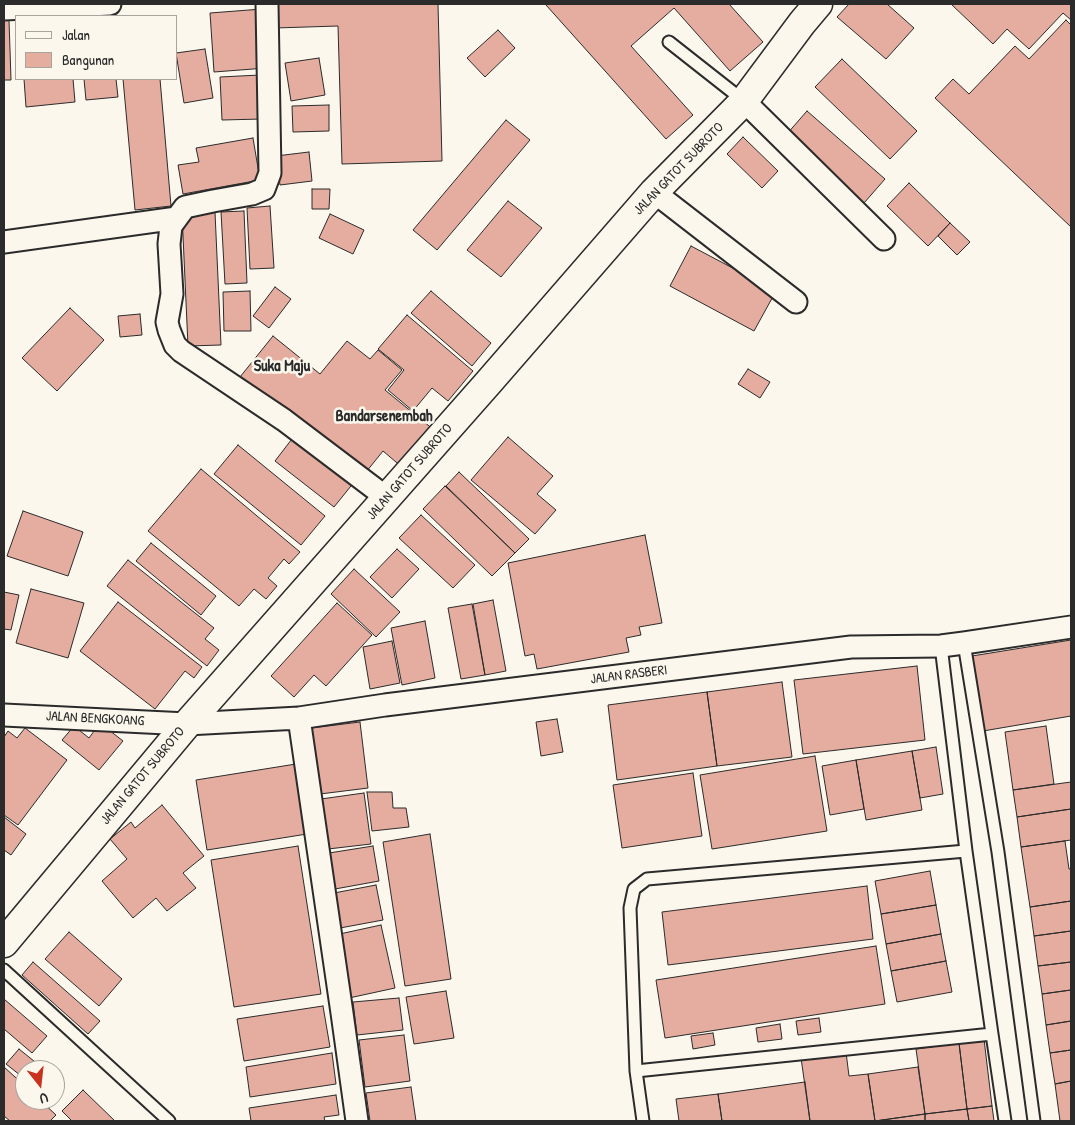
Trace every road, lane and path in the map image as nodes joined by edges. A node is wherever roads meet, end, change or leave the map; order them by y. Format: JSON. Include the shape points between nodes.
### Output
{"nodes":[{"id":1,"x":110,"y":4,"type":"edge"},
{"id":2,"x":267,"y":4,"type":"edge"},
{"id":3,"x":818,"y":4,"type":"edge"},
{"id":4,"x":4,"y":9,"type":"edge"},
{"id":5,"x":669,"y":42,"type":"dead end"},
{"id":6,"x":744,"y":101,"type":"junction"},
{"id":7,"x":654,"y":192,"type":"junction"},
{"id":8,"x":177,"y":218,"type":"junction"},
{"id":9,"x":884,"y":239,"type":"dead end"},
{"id":10,"x":4,"y":242,"type":"edge"},
{"id":11,"x":796,"y":302,"type":"dead end"},
{"id":12,"x":387,"y":498,"type":"junction"},
{"id":13,"x":1071,"y":627,"type":"edge"},
{"id":14,"x":964,"y":643,"type":"junction"},
{"id":15,"x":941,"y":646,"type":"junction"},
{"id":16,"x":4,"y":715,"type":"edge"},
{"id":17,"x":299,"y":718,"type":"junction"},
{"id":18,"x":186,"y":724,"type":"junction"},
{"id":19,"x":966,"y":851,"type":"junction"},
{"id":20,"x":4,"y":943,"type":"edge"},
{"id":21,"x":4,"y":970,"type":"edge"},
{"id":22,"x":992,"y":1034,"type":"junction"},
{"id":23,"x":636,"y":1071,"type":"junction"},
{"id":24,"x":168,"y":1121,"type":"edge"},
{"id":25,"x":357,"y":1121,"type":"edge"},
{"id":26,"x":643,"y":1121,"type":"edge"},
{"id":27,"x":1005,"y":1121,"type":"edge"},
{"id":28,"x":1034,"y":1121,"type":"edge"}],
"edges":[{"from":1,"to":4,"type":"street"},
{"from":2,"to":8,"type":"street","via":[[270,172],[264,189],[184,207]]},
{"from":3,"to":6,"type":"main road","name":"JALAN GATOT SUBROTO"},
{"from":5,"to":6,"type":"lane"},
{"from":6,"to":7,"type":"main road","name":"JALAN GATOT SUBROTO"},
{"from":6,"to":9,"type":"street"},
{"from":7,"to":11,"type":"street"},
{"from":7,"to":12,"type":"main road","name":"JALAN GATOT SUBROTO"},
{"from":8,"to":10,"type":"street"},
{"from":8,"to":12,"type":"street","via":[[171,226],[169,244],[172,294],[167,322],[175,345],[284,420]]},
{"from":12,"to":18,"type":"main road","name":"JALAN GATOT SUBROTO"},
{"from":13,"to":14,"type":"street","name":"JALAN RASBERI"},
{"from":14,"to":15,"type":"street","name":"JALAN RASBERI"},
{"from":14,"to":28,"type":"lane","via":[[998,852]]},
{"from":15,"to":17,"type":"street","name":"JALAN RASBERI","via":[[851,647]]},
{"from":15,"to":19,"type":"lane"},
{"from":16,"to":18,"type":"street","name":"JALAN BENGKOANG"},
{"from":17,"to":18,"type":"street","name":"JALAN RASBERI"},
{"from":17,"to":25,"type":"street"},
{"from":18,"to":20,"type":"main road","name":"JALAN GATOT SUBROTO"},
{"from":19,"to":22,"type":"lane"},
{"from":19,"to":23,"type":"lane","via":[[647,879],[634,889],[630,908]]},
{"from":21,"to":24,"type":"lane"},
{"from":22,"to":23,"type":"lane"},
{"from":22,"to":27,"type":"lane"},
{"from":23,"to":26,"type":"lane"}]}
